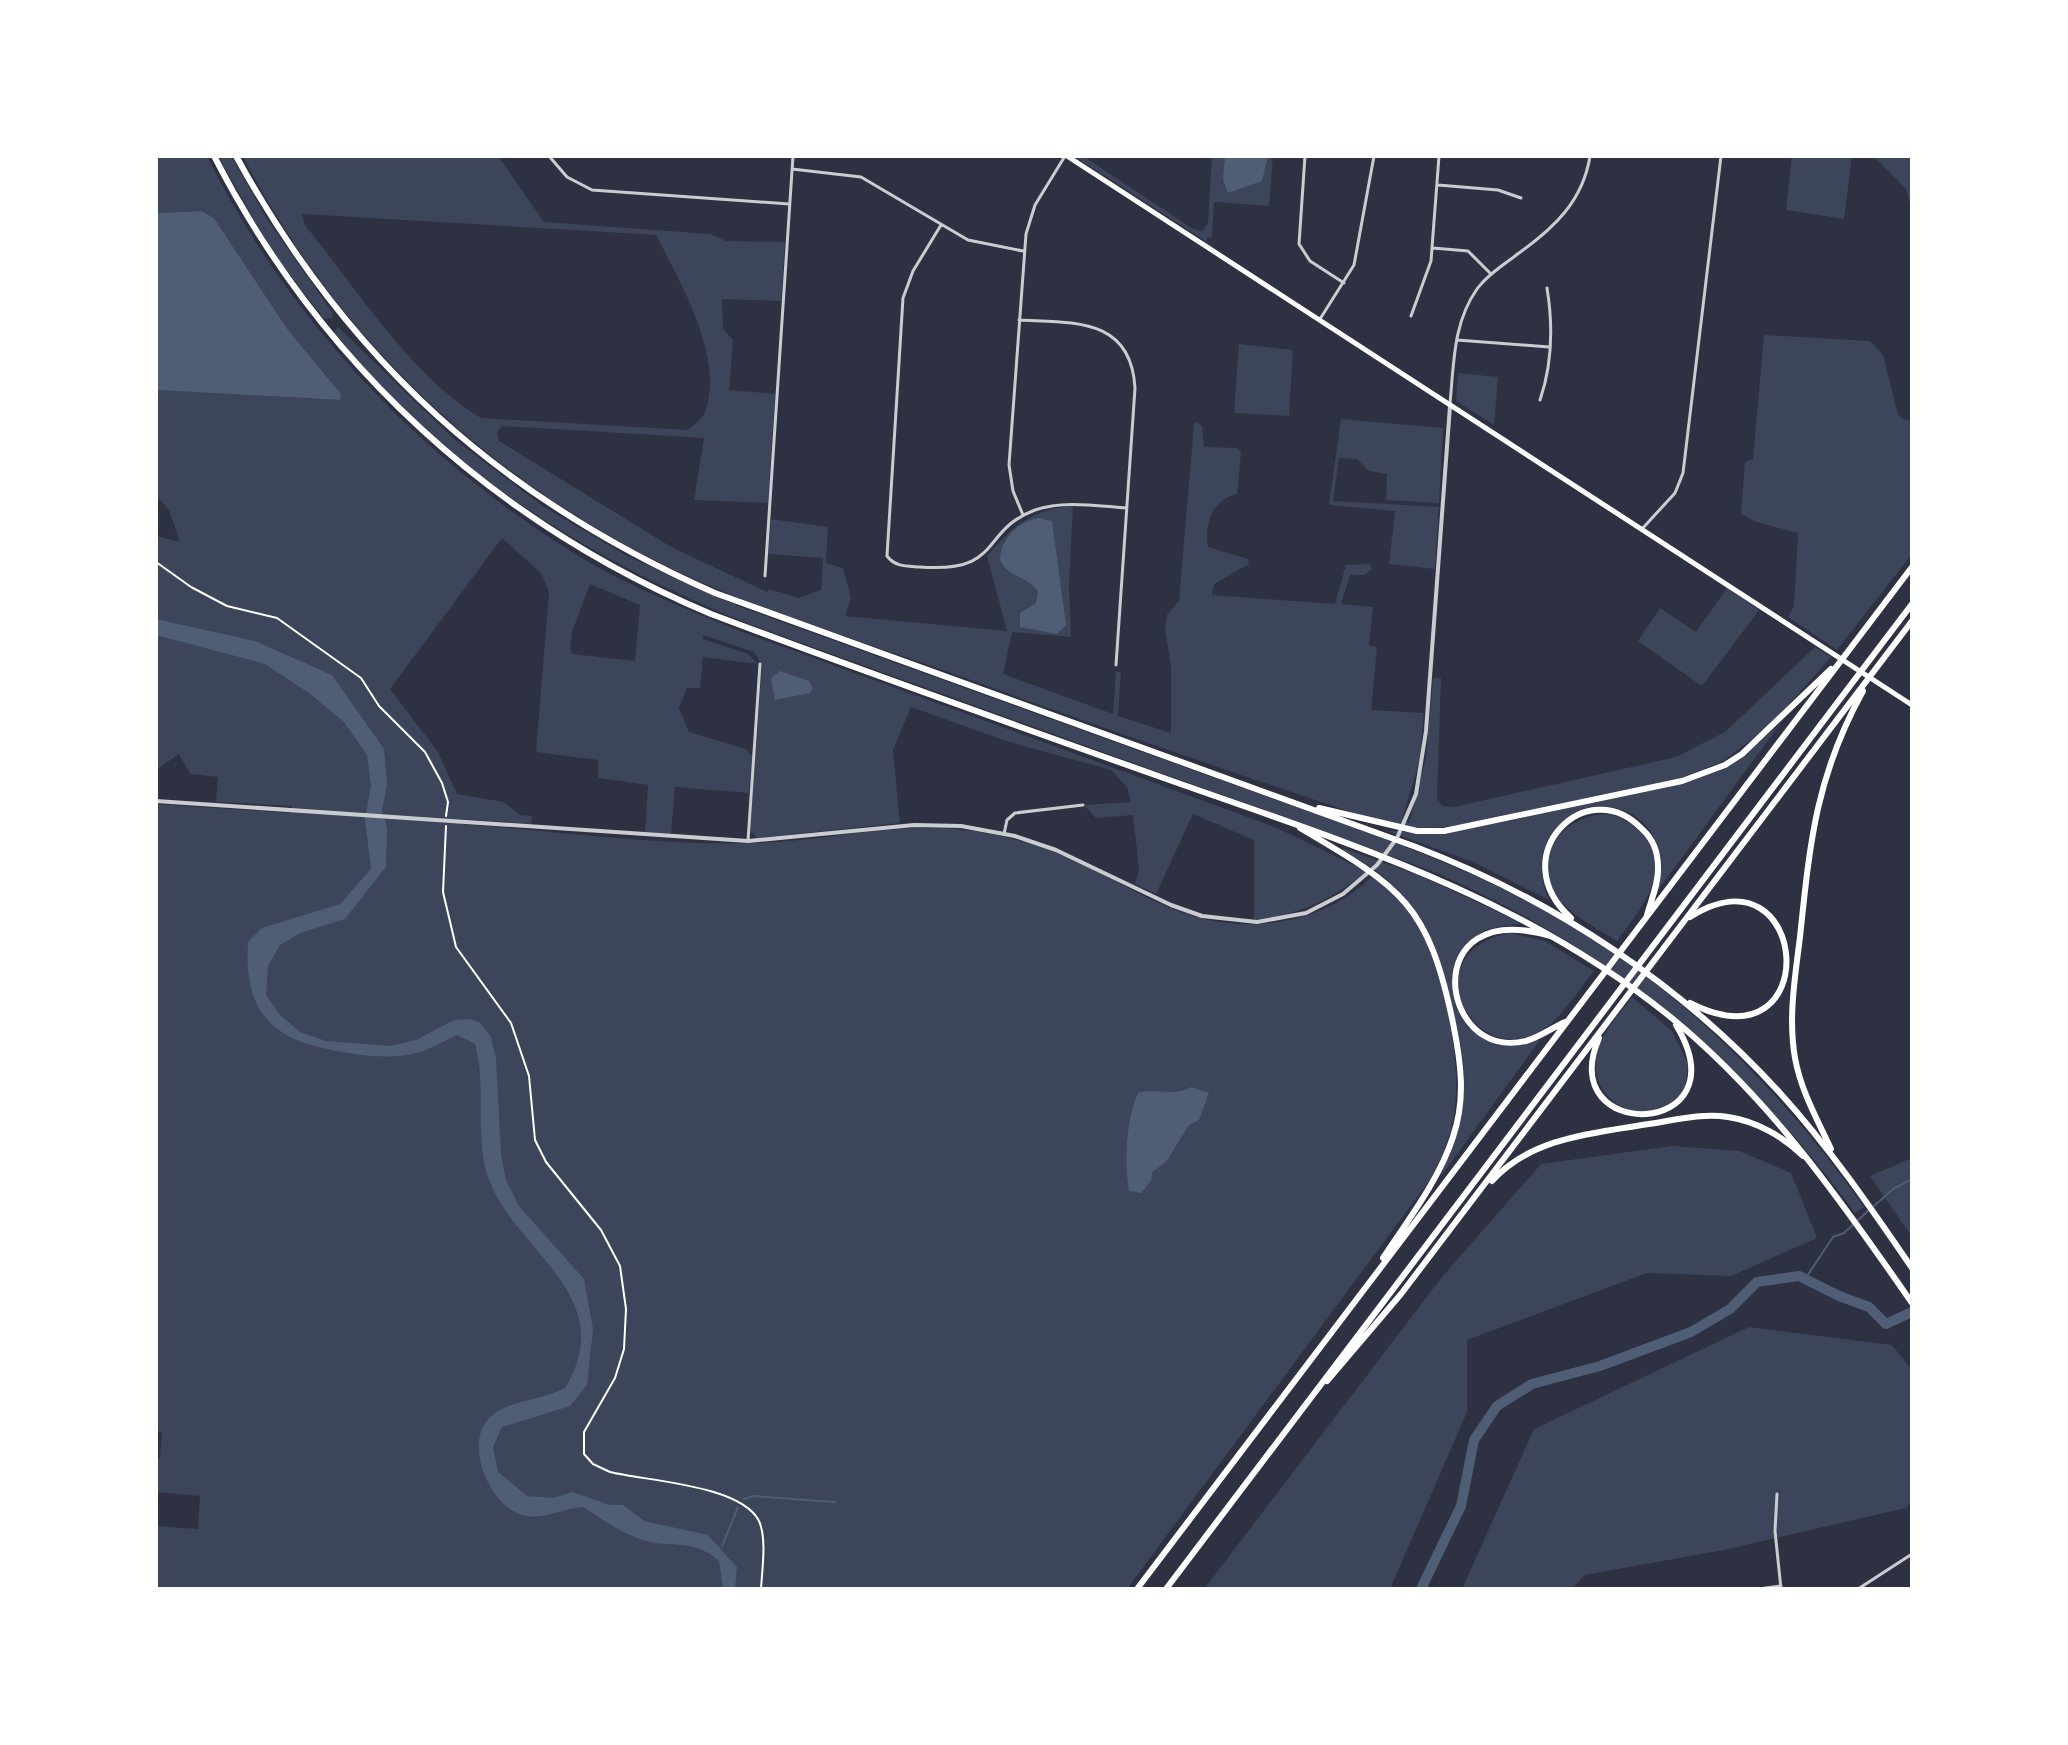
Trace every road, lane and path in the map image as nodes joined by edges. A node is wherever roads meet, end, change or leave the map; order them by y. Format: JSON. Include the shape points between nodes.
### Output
{"nodes":[{"id":1,"x":214,"y":156,"type":"edge"},
{"id":2,"x":236,"y":156,"type":"edge"},
{"id":3,"x":549,"y":156,"type":"edge"},
{"id":4,"x":793,"y":156,"type":"edge"},
{"id":5,"x":1066,"y":156,"type":"edge"},
{"id":6,"x":1305,"y":156,"type":"edge"},
{"id":7,"x":1374,"y":156,"type":"edge"},
{"id":8,"x":1439,"y":156,"type":"edge"},
{"id":9,"x":1590,"y":156,"type":"edge"},
{"id":10,"x":1721,"y":156,"type":"edge"},
{"id":11,"x":792,"y":169,"type":"junction"},
{"id":12,"x":1437,"y":185,"type":"junction"},
{"id":13,"x":1521,"y":198,"type":"dead end"},
{"id":14,"x":789,"y":204,"type":"junction"},
{"id":15,"x":941,"y":225,"type":"junction"},
{"id":16,"x":1432,"y":248,"type":"junction"},
{"id":17,"x":1023,"y":251,"type":"junction"},
{"id":18,"x":1491,"y":274,"type":"junction"},
{"id":19,"x":1344,"y":283,"type":"junction"},
{"id":20,"x":1547,"y":288,"type":"dead end"},
{"id":21,"x":1411,"y":316,"type":"dead end"},
{"id":22,"x":1320,"y":319,"type":"junction"},
{"id":23,"x":1019,"y":320,"type":"junction"},
{"id":24,"x":1456,"y":340,"type":"junction"},
{"id":25,"x":1549,"y":347,"type":"junction"},
{"id":26,"x":1540,"y":400,"type":"dead end"},
{"id":27,"x":1450,"y":403,"type":"junction"},
{"id":28,"x":1127,"y":508,"type":"junction"},
{"id":29,"x":1023,"y":515,"type":"junction"},
{"id":30,"x":1642,"y":529,"type":"junction"},
{"id":31,"x":156,"y":562,"type":"edge"},
{"id":32,"x":1912,"y":567,"type":"edge"},
{"id":33,"x":765,"y":576,"type":"dead end"},
{"id":34,"x":1912,"y":604,"type":"edge"},
{"id":35,"x":1912,"y":621,"type":"edge"},
{"id":36,"x":760,"y":664,"type":"dead end"},
{"id":37,"x":1837,"y":664,"type":"junction"},
{"id":38,"x":1116,"y":665,"type":"dead end"},
{"id":39,"x":1870,"y":678,"type":"junction"},
{"id":40,"x":1912,"y":705,"type":"edge"},
{"id":41,"x":1267,"y":794,"type":"junction"},
{"id":42,"x":156,"y":801,"type":"edge"},
{"id":43,"x":1083,"y":805,"type":"dead end"},
{"id":44,"x":446,"y":821,"type":"junction"},
{"id":45,"x":1287,"y":821,"type":"junction"},
{"id":46,"x":1004,"y":834,"type":"junction"},
{"id":47,"x":748,"y":841,"type":"junction"},
{"id":48,"x":1645,"y":919,"type":"junction"},
{"id":49,"x":1687,"y":919,"type":"junction"},
{"id":50,"x":1596,"y":938,"type":"junction"},
{"id":51,"x":1561,"y":939,"type":"junction"},
{"id":52,"x":1678,"y":997,"type":"junction"},
{"id":53,"x":1672,"y":1018,"type":"junction"},
{"id":54,"x":1568,"y":1020,"type":"junction"},
{"id":55,"x":1607,"y":1022,"type":"junction"},
{"id":56,"x":1836,"y":1159,"type":"junction"},
{"id":57,"x":1816,"y":1168,"type":"junction"},
{"id":58,"x":1462,"y":1213,"type":"junction"},
{"id":59,"x":1912,"y":1268,"type":"edge"},
{"id":60,"x":1912,"y":1303,"type":"edge"},
{"id":61,"x":1349,"y":1310,"type":"junction"},
{"id":62,"x":1298,"y":1414,"type":"junction"},
{"id":63,"x":1777,"y":1494,"type":"dead end"},
{"id":64,"x":1912,"y":1554,"type":"edge"},
{"id":65,"x":1781,"y":1588,"type":"edge"},
{"id":66,"x":761,"y":1589,"type":"edge"},
{"id":67,"x":1137,"y":1589,"type":"edge"},
{"id":68,"x":1166,"y":1589,"type":"edge"},
{"id":69,"x":1759,"y":1589,"type":"edge"},
{"id":70,"x":1858,"y":1589,"type":"edge"}],
"edges":[{"from":1,"to":45,"type":"highway","via":[[269,254],[352,361],[460,466],[582,551],[723,618]]},
{"from":2,"to":41,"type":"highway","via":[[307,272],[388,370],[492,465],[576,523],[657,568],[727,598]]},
{"from":3,"to":14,"type":"street","via":[[567,177],[592,190]]},
{"from":4,"to":11,"type":"street"},
{"from":5,"to":17,"type":"street","via":[[1035,205]]},
{"from":5,"to":22,"type":"main road"},
{"from":6,"to":19,"type":"street","via":[[1299,244],[1310,261]]},
{"from":7,"to":19,"type":"street","via":[[1357,257]]},
{"from":8,"to":12,"type":"street"},
{"from":9,"to":18,"type":"street","via":[[1569,210]]},
{"from":10,"to":30,"type":"street","via":[[1683,473],[1675,493]]},
{"from":11,"to":14,"type":"street"},
{"from":11,"to":15,"type":"street","via":[[861,177]]},
{"from":12,"to":13,"type":"street","via":[[1498,190]]},
{"from":12,"to":16,"type":"street"},
{"from":14,"to":33,"type":"street"},
{"from":15,"to":17,"type":"street","via":[[978,244]]},
{"from":15,"to":29,"type":"street","via":[[909,278],[901,310],[886,544],[890,561],[964,567]]},
{"from":16,"to":18,"type":"street","via":[[1468,251]]},
{"from":16,"to":21,"type":"street"},
{"from":17,"to":23,"type":"street"},
{"from":18,"to":24,"type":"street","via":[[1468,304]]},
{"from":19,"to":22,"type":"street"},
{"from":20,"to":25,"type":"street"},
{"from":22,"to":27,"type":"main road"},
{"from":23,"to":28,"type":"street","via":[[1092,326],[1125,350],[1135,388]]},
{"from":23,"to":29,"type":"street","via":[[1009,465]]},
{"from":24,"to":25,"type":"street"},
{"from":24,"to":27,"type":"street"},
{"from":25,"to":26,"type":"street"},
{"from":27,"to":30,"type":"main road"},
{"from":27,"to":46,"type":"street","via":[[1420,776],[1408,816],[1389,850],[1359,882],[1322,906],[1290,917],[1228,921],[1171,905],[1067,854]]},
{"from":28,"to":29,"type":"street","via":[[1071,504]]},
{"from":28,"to":38,"type":"street"},
{"from":30,"to":40,"type":"main road"},
{"from":31,"to":44,"type":"path","via":[[227,606],[277,618],[361,678],[434,767],[448,802]]},
{"from":32,"to":37,"type":"highway"},
{"from":34,"to":62,"type":"highway"},
{"from":35,"to":39,"type":"highway"},
{"from":36,"to":47,"type":"street"},
{"from":37,"to":41,"type":"highway","via":[[1742,754],[1661,786],[1430,831],[1359,819]]},
{"from":37,"to":48,"type":"highway"},
{"from":39,"to":49,"type":"highway"},
{"from":39,"to":56,"type":"highway","via":[[1839,737],[1820,790],[1792,1002],[1800,1078]]},
{"from":41,"to":50,"type":"highway","via":[[1472,870]]},
{"from":42,"to":44,"type":"street"},
{"from":43,"to":46,"type":"street","via":[[1015,813]]},
{"from":44,"to":47,"type":"street"},
{"from":44,"to":66,"type":"path","via":[[443,892],[456,947],[511,1023],[529,1076],[533,1132],[546,1162],[601,1230],[620,1266],[624,1349],[615,1378],[584,1432],[584,1454],[610,1472],[738,1500],[756,1517],[761,1531]]},
{"from":45,"to":51,"type":"highway","via":[[1432,875]]},
{"from":45,"to":61,"type":"highway","via":[[1367,867],[1414,911],[1438,958],[1460,1059],[1460,1106],[1446,1157]]},
{"from":46,"to":47,"type":"street","via":[[914,825]]},
{"from":48,"to":50,"type":"highway","via":[[1658,875],[1651,839],[1617,813],[1578,815],[1551,840],[1545,876],[1555,902]]},
{"from":48,"to":54,"type":"highway"},
{"from":49,"to":52,"type":"highway","via":[[1722,903],[1759,909],[1780,929],[1788,966],[1771,1002],[1743,1016],[1717,1015]]},
{"from":49,"to":55,"type":"highway"},
{"from":50,"to":52,"type":"highway"},
{"from":51,"to":53,"type":"highway"},
{"from":51,"to":54,"type":"highway","via":[[1522,928],[1483,935],[1462,956],[1455,989],[1466,1018],[1492,1038],[1526,1041]]},
{"from":52,"to":56,"type":"highway","via":[[1762,1074]]},
{"from":53,"to":55,"type":"highway","via":[[1691,1054],[1690,1081],[1676,1104],[1646,1116],[1617,1110],[1595,1086],[1594,1051]]},
{"from":53,"to":57,"type":"highway","via":[[1751,1092]]},
{"from":54,"to":61,"type":"highway"},
{"from":55,"to":58,"type":"highway"},
{"from":56,"to":59,"type":"highway"},
{"from":57,"to":58,"type":"highway","via":[[1754,1124],[1718,1116],[1686,1118],[1577,1136],[1533,1150],[1496,1176]]},
{"from":57,"to":60,"type":"highway"},
{"from":58,"to":62,"type":"highway"},
{"from":61,"to":67,"type":"highway"},
{"from":62,"to":68,"type":"highway"},
{"from":63,"to":65,"type":"street"},
{"from":64,"to":70,"type":"street"},
{"from":65,"to":69,"type":"street"}]}
